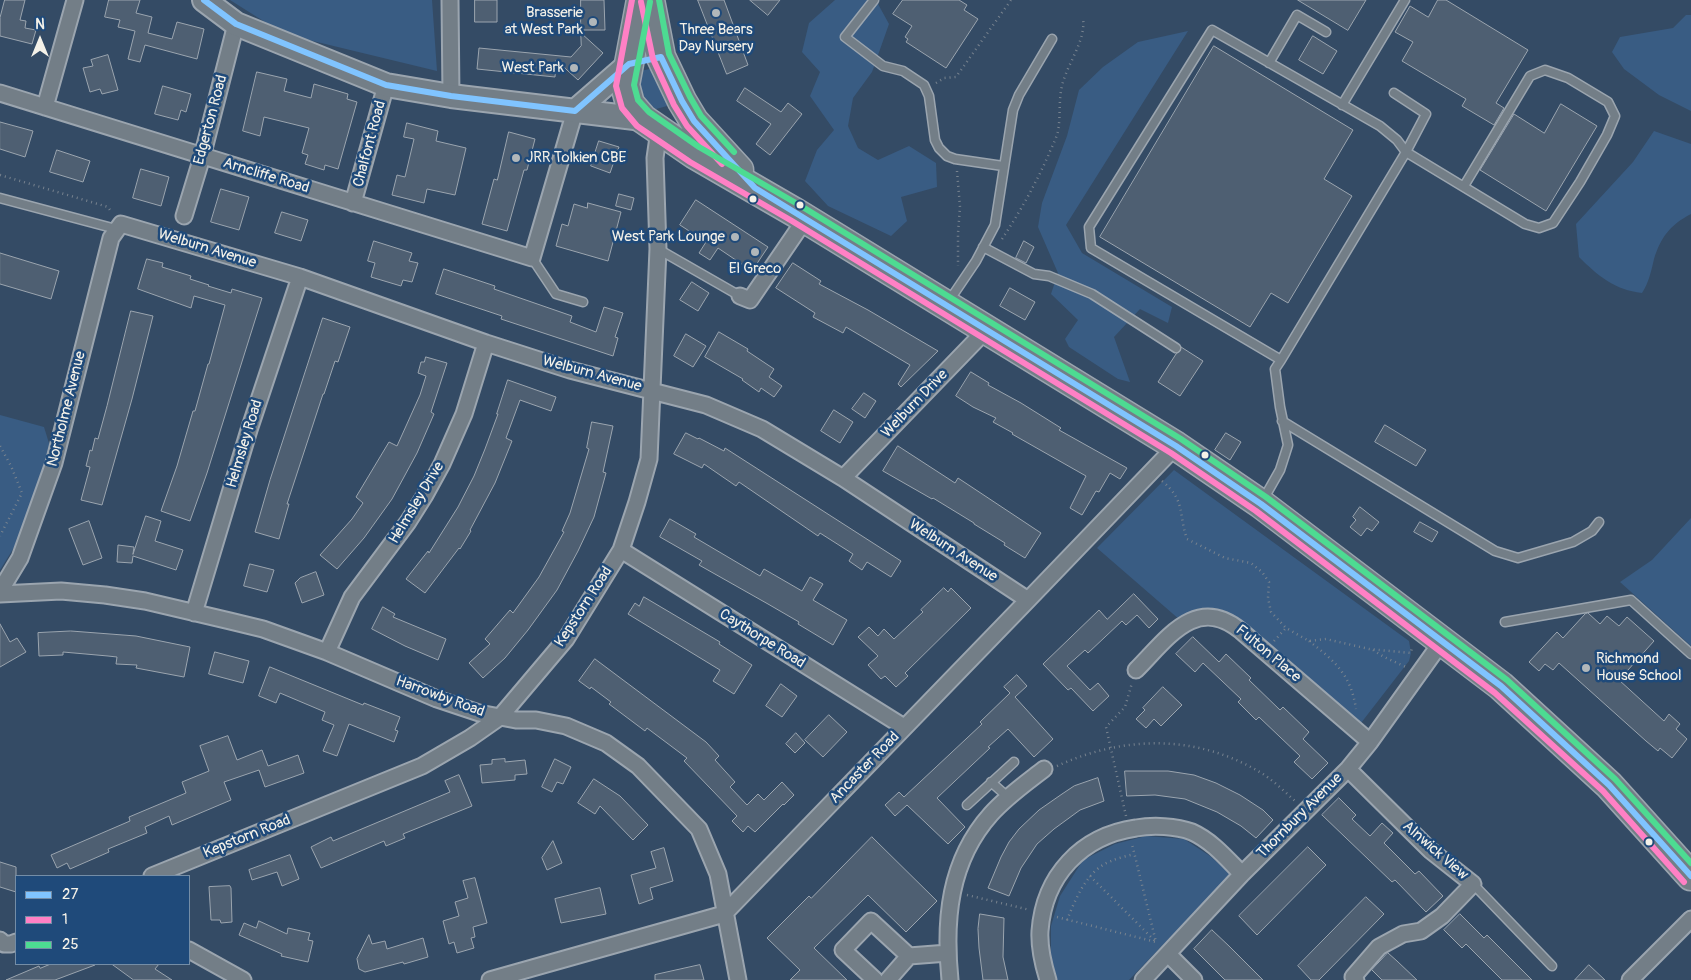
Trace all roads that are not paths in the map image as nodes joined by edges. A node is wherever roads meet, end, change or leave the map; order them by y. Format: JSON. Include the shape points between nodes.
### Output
{"nodes":[{"id":1,"x":75,"y":0,"type":"edge"},
{"id":2,"x":204,"y":0,"type":"edge"},
{"id":3,"x":450,"y":0,"type":"edge"},
{"id":4,"x":641,"y":0,"type":"edge"},
{"id":5,"x":650,"y":0,"type":"edge"},
{"id":6,"x":874,"y":0,"type":"edge"},
{"id":7,"x":1405,"y":0,"type":"edge"},
{"id":8,"x":236,"y":24,"type":"junction"},
{"id":9,"x":1326,"y":32,"type":"dead end"},
{"id":10,"x":1052,"y":39,"type":"dead end"},
{"id":11,"x":661,"y":57,"type":"junction"},
{"id":12,"x":1269,"y":63,"type":"junction"},
{"id":13,"x":629,"y":64,"type":"junction"},
{"id":14,"x":386,"y":85,"type":"junction"},
{"id":15,"x":0,"y":93,"type":"edge"},
{"id":16,"x":1394,"y":93,"type":"dead end"},
{"id":17,"x":451,"y":96,"type":"junction"},
{"id":18,"x":682,"y":101,"type":"junction"},
{"id":19,"x":1342,"y":105,"type":"junction"},
{"id":20,"x":45,"y":107,"type":"junction"},
{"id":21,"x":575,"y":111,"type":"junction"},
{"id":22,"x":651,"y":125,"type":"junction"},
{"id":23,"x":1406,"y":152,"type":"junction"},
{"id":24,"x":202,"y":157,"type":"junction"},
{"id":25,"x":1003,"y":166,"type":"junction"},
{"id":26,"x":1464,"y":186,"type":"junction"},
{"id":27,"x":755,"y":188,"type":"junction"},
{"id":28,"x":0,"y":198,"type":"edge"},
{"id":29,"x":353,"y":203,"type":"junction"},
{"id":30,"x":184,"y":216,"type":"dead end"},
{"id":31,"x":806,"y":218,"type":"junction"},
{"id":32,"x":118,"y":227,"type":"junction"},
{"id":33,"x":983,"y":247,"type":"junction"},
{"id":34,"x":658,"y":250,"type":"junction"},
{"id":35,"x":532,"y":258,"type":"junction"},
{"id":36,"x":300,"y":277,"type":"junction"},
{"id":37,"x":954,"y":295,"type":"junction"},
{"id":38,"x":740,"y":296,"type":"joint"},
{"id":39,"x":582,"y":302,"type":"dead end"},
{"id":40,"x":987,"y":329,"type":"junction"},
{"id":41,"x":486,"y":342,"type":"junction"},
{"id":42,"x":1176,"y":348,"type":"dead end"},
{"id":43,"x":1281,"y":360,"type":"junction"},
{"id":44,"x":652,"y":390,"type":"junction"},
{"id":45,"x":1282,"y":421,"type":"junction"},
{"id":46,"x":1176,"y":446,"type":"junction"},
{"id":47,"x":843,"y":478,"type":"junction"},
{"id":48,"x":1261,"y":504,"type":"junction"},
{"id":49,"x":1599,"y":522,"type":"dead end"},
{"id":50,"x":621,"y":550,"type":"junction"},
{"id":51,"x":0,"y":592,"type":"edge"},
{"id":52,"x":1028,"y":600,"type":"junction"},
{"id":53,"x":194,"y":613,"type":"junction"},
{"id":54,"x":1505,"y":622,"type":"dead end"},
{"id":55,"x":1442,"y":640,"type":"junction"},
{"id":56,"x":328,"y":652,"type":"junction"},
{"id":57,"x":1691,"y":654,"type":"edge"},
{"id":58,"x":1136,"y":670,"type":"dead end"},
{"id":59,"x":500,"y":717,"type":"junction"},
{"id":60,"x":904,"y":727,"type":"junction"},
{"id":61,"x":1370,"y":742,"type":"junction"},
{"id":62,"x":1014,"y":762,"type":"dead end"},
{"id":63,"x":1348,"y":768,"type":"junction"},
{"id":64,"x":1044,"y":769,"type":"road end"},
{"id":65,"x":991,"y":782,"type":"junction"},
{"id":66,"x":1009,"y":798,"type":"junction"},
{"id":67,"x":967,"y":805,"type":"dead end"},
{"id":68,"x":1242,"y":874,"type":"junction"},
{"id":69,"x":154,"y":875,"type":"edge"},
{"id":70,"x":1691,"y":876,"type":"edge"},
{"id":71,"x":1473,"y":884,"type":"junction"},
{"id":72,"x":724,"y":914,"type":"junction"},
{"id":73,"x":1691,"y":919,"type":"edge"},
{"id":74,"x":0,"y":940,"type":"edge"},
{"id":75,"x":15,"y":942,"type":"edge"},
{"id":76,"x":190,"y":951,"type":"edge"},
{"id":77,"x":948,"y":953,"type":"junction"},
{"id":78,"x":1168,"y":954,"type":"junction"},
{"id":79,"x":909,"y":956,"type":"junction"},
{"id":80,"x":1552,"y":966,"type":"dead end"},
{"id":81,"x":243,"y":980,"type":"edge"},
{"id":82,"x":490,"y":980,"type":"edge"},
{"id":83,"x":738,"y":980,"type":"edge"},
{"id":84,"x":875,"y":980,"type":"edge"},
{"id":85,"x":888,"y":980,"type":"edge"},
{"id":86,"x":950,"y":980,"type":"edge"},
{"id":87,"x":1048,"y":980,"type":"edge"},
{"id":88,"x":1142,"y":980,"type":"edge"},
{"id":89,"x":1194,"y":980,"type":"edge"},
{"id":90,"x":1356,"y":980,"type":"edge"},
{"id":91,"x":1630,"y":980,"type":"edge"}],
"edges":[{"from":1,"to":20,"type":"street"},
{"from":2,"to":8,"type":"street"},
{"from":3,"to":17,"type":"street"},
{"from":4,"to":13,"type":"highway"},
{"from":5,"to":11,"type":"highway"},
{"from":6,"to":25,"type":"lane","via":[[845,37],[883,66],[902,71],[924,84],[930,96],[935,140],[947,156]]},
{"from":7,"to":19,"type":"lane"},
{"from":8,"to":14,"type":"street"},
{"from":8,"to":24,"type":"street","name":"Edgerton Road"},
{"from":9,"to":12,"type":"lane","via":[[1297,15]]},
{"from":10,"to":25,"type":"lane","via":[[1013,110]]},
{"from":11,"to":13,"type":"highway"},
{"from":11,"to":18,"type":"highway"},
{"from":12,"to":19,"type":"lane"},
{"from":12,"to":43,"type":"lane","via":[[1212,30],[1089,227],[1091,248]]},
{"from":13,"to":21,"type":"street"},
{"from":13,"to":22,"type":"highway","via":[[626,85],[630,104]]},
{"from":14,"to":17,"type":"street"},
{"from":14,"to":29,"type":"street","name":"Chalfont Road"},
{"from":15,"to":20,"type":"street","name":"Arncliffe Road"},
{"from":16,"to":23,"type":"lane","via":[[1426,114]]},
{"from":17,"to":21,"type":"street"},
{"from":18,"to":22,"type":"highway"},
{"from":18,"to":27,"type":"highway","via":[[694,121]]},
{"from":19,"to":23,"type":"lane","via":[[1380,126]]},
{"from":20,"to":24,"type":"street","name":"Arncliffe Road"},
{"from":21,"to":22,"type":"street"},
{"from":21,"to":35,"type":"street"},
{"from":22,"to":27,"type":"highway","via":[[694,154]]},
{"from":22,"to":34,"type":"street","name":"Kepstorn Road"},
{"from":23,"to":26,"type":"lane"},
{"from":23,"to":43,"type":"lane"},
{"from":24,"to":29,"type":"street","name":"Arncliffe Road"},
{"from":24,"to":30,"type":"street","name":"Edgerton Road"},
{"from":25,"to":33,"type":"lane","via":[[995,225]]},
{"from":26,"to":26,"type":"lane","via":[[1525,224],[1539,228],[1553,223],[1607,135],[1615,116],[1608,102],[1553,72],[1545,70],[1530,76]]},
{"from":27,"to":31,"type":"highway"},
{"from":28,"to":32,"type":"lane"},
{"from":29,"to":35,"type":"street","name":"Arncliffe Road"},
{"from":31,"to":37,"type":"highway"},
{"from":31,"to":38,"type":"street","via":[[750,300]]},
{"from":32,"to":36,"type":"street","name":"Welburn Avenue"},
{"from":32,"to":51,"type":"street","name":"Northolme Avenue","via":[[111,238],[96,293],[54,463],[20,558]]},
{"from":33,"to":37,"type":"lane"},
{"from":33,"to":42,"type":"lane","via":[[1034,274],[1049,276],[1092,294]]},
{"from":34,"to":38,"type":"lane"},
{"from":34,"to":44,"type":"street","name":"Kepstorn Road"},
{"from":35,"to":39,"type":"lane","via":[[556,294]]},
{"from":36,"to":41,"type":"street","name":"Welburn Avenue"},
{"from":36,"to":53,"type":"street","name":"Helmsley Road","via":[[249,430]]},
{"from":37,"to":40,"type":"highway"},
{"from":40,"to":46,"type":"highway"},
{"from":40,"to":47,"type":"street","name":"Welburn Drive"},
{"from":41,"to":44,"type":"street","name":"Welburn Avenue","via":[[570,370]]},
{"from":41,"to":56,"type":"street","name":"Helmsley Drive","via":[[464,414],[442,464],[408,522],[352,597]]},
{"from":43,"to":45,"type":"lane","via":[[1275,369]]},
{"from":44,"to":47,"type":"street","name":"Welburn Avenue","via":[[706,405],[762,429]]},
{"from":44,"to":50,"type":"street","name":"Kepstorn Road","via":[[649,459]]},
{"from":45,"to":48,"type":"lane","via":[[1288,445],[1280,470]]},
{"from":45,"to":49,"type":"lane","via":[[1495,551],[1518,558],[1572,542],[1592,531]]},
{"from":46,"to":48,"type":"highway"},
{"from":46,"to":52,"type":"street","name":"Ancaster Road"},
{"from":47,"to":52,"type":"street","name":"Welburn Avenue"},
{"from":48,"to":55,"type":"highway"},
{"from":50,"to":59,"type":"street","name":"Kepstorn Road","via":[[566,639]]},
{"from":50,"to":60,"type":"street","name":"Caythorpe Road"},
{"from":51,"to":53,"type":"street","name":"Harrowby Road","via":[[105,595]]},
{"from":52,"to":60,"type":"street","name":"Ancaster Road"},
{"from":53,"to":56,"type":"street","name":"Harrowby Road","via":[[262,629]]},
{"from":54,"to":57,"type":"lane","via":[[1631,600]]},
{"from":55,"to":61,"type":"street","name":"Thornbury Avenue"},
{"from":55,"to":70,"type":"highway","via":[[1501,686],[1609,785]]},
{"from":56,"to":59,"type":"street","name":"Harrowby Road","via":[[437,699]]},
{"from":58,"to":61,"type":"street","name":"Fulton Place","via":[[1188,622],[1209,616],[1222,619],[1237,628]]},
{"from":59,"to":69,"type":"street","name":"Kepstorn Road","via":[[422,766]]},
{"from":59,"to":72,"type":"street","name":"Harrowby Road","via":[[566,726],[606,743],[638,766],[699,829],[718,874]]},
{"from":60,"to":72,"type":"street","name":"Ancaster Road"},
{"from":61,"to":63,"type":"street","name":"Thornbury Avenue"},
{"from":62,"to":65,"type":"lane"},
{"from":63,"to":68,"type":"street","name":"Thornbury Avenue"},
{"from":63,"to":71,"type":"street","name":"Alnwick View","via":[[1430,850]]},
{"from":64,"to":66,"type":"street"},
{"from":65,"to":66,"type":"lane"},
{"from":65,"to":67,"type":"lane"},
{"from":66,"to":77,"type":"street","via":[[975,834],[959,868],[949,908]]},
{"from":68,"to":78,"type":"street","name":"Thornbury Avenue"},
{"from":68,"to":87,"type":"street","via":[[1210,842],[1191,832],[1146,826],[1118,831],[1094,842],[1074,856],[1052,884],[1040,931],[1042,959]]},
{"from":71,"to":80,"type":"lane"},
{"from":71,"to":90,"type":"street","name":"Alnwick View","via":[[1442,916],[1422,931],[1403,934],[1379,947],[1353,977]]},
{"from":72,"to":82,"type":"street"},
{"from":72,"to":83,"type":"street","name":"Harrowby Road"},
{"from":73,"to":91,"type":"street"},
{"from":74,"to":75,"type":"street","via":[[4,944]]},
{"from":76,"to":81,"type":"street"},
{"from":77,"to":79,"type":"street"},
{"from":77,"to":86,"type":"street"},
{"from":78,"to":88,"type":"street","name":"Thornbury Avenue"},
{"from":78,"to":89,"type":"street"},
{"from":79,"to":84,"type":"street","via":[[871,921],[843,950]]},
{"from":79,"to":85,"type":"street"}]}
